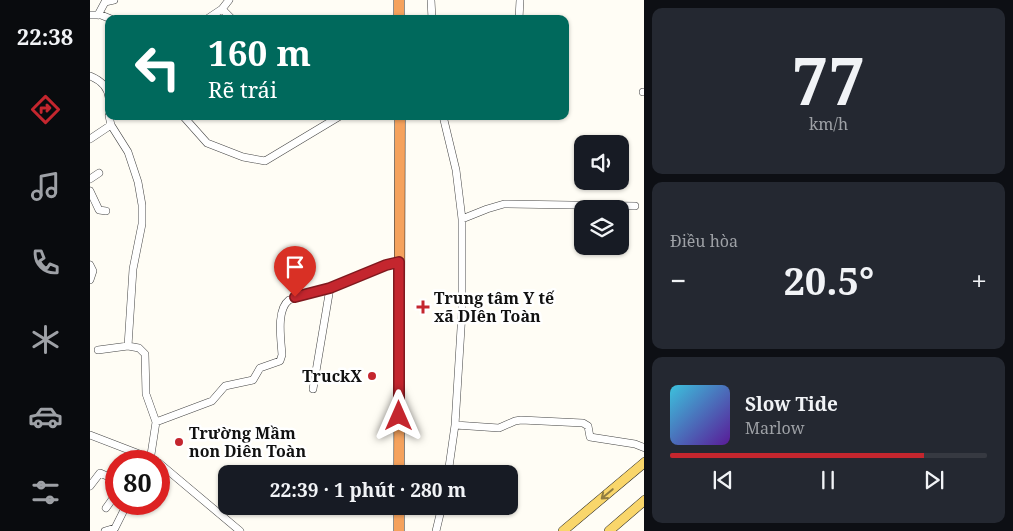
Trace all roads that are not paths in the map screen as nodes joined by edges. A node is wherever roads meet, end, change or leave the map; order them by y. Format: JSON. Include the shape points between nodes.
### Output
{"nodes":[{"id":1,"x":114,"y":0,"type":"edge"},
{"id":2,"x":229,"y":0,"type":"edge"},
{"id":3,"x":399,"y":0,"type":"edge"},
{"id":4,"x":431,"y":0,"type":"edge"},
{"id":5,"x":520,"y":0,"type":"edge"},
{"id":6,"x":222,"y":8,"type":"junction"},
{"id":7,"x":90,"y":15,"type":"edge"},
{"id":8,"x":98,"y":15,"type":"junction"},
{"id":9,"x":212,"y":15,"type":"edge"},
{"id":10,"x":228,"y":15,"type":"edge"},
{"id":11,"x":400,"y":15,"type":"edge"},
{"id":12,"x":432,"y":15,"type":"edge"},
{"id":13,"x":519,"y":15,"type":"edge"},
{"id":14,"x":105,"y":17,"type":"edge"},
{"id":15,"x":90,"y":76,"type":"edge"},
{"id":16,"x":105,"y":86,"type":"edge"},
{"id":17,"x":110,"y":120,"type":"edge"},
{"id":18,"x":187,"y":120,"type":"edge"},
{"id":19,"x":333,"y":120,"type":"edge"},
{"id":20,"x":400,"y":120,"type":"edge"},
{"id":21,"x":444,"y":120,"type":"edge"},
{"id":22,"x":111,"y":125,"type":"junction"},
{"id":23,"x":90,"y":139,"type":"edge"},
{"id":24,"x":99,"y":173,"type":"dead end"},
{"id":25,"x":90,"y":179,"type":"edge"},
{"id":26,"x":90,"y":191,"type":"edge"},
{"id":27,"x":635,"y":206,"type":"dead end"},
{"id":28,"x":106,"y":212,"type":"dead end"},
{"id":29,"x":462,"y":219,"type":"junction"},
{"id":30,"x":399,"y":262,"type":"junction"},
{"id":31,"x":90,"y":265,"type":"edge"},
{"id":32,"x":90,"y":280,"type":"edge"},
{"id":33,"x":330,"y":288,"type":"junction"},
{"id":34,"x":128,"y":346,"type":"junction"},
{"id":35,"x":98,"y":350,"type":"dead end"},
{"id":36,"x":312,"y":389,"type":"dead end"},
{"id":37,"x":156,"y":422,"type":"junction"},
{"id":38,"x":455,"y":425,"type":"junction"},
{"id":39,"x":90,"y":435,"type":"edge"},
{"id":40,"x":644,"y":448,"type":"edge"},
{"id":41,"x":127,"y":450,"type":"edge"},
{"id":42,"x":155,"y":450,"type":"edge"},
{"id":43,"x":644,"y":462,"type":"edge"},
{"id":44,"x":399,"y":465,"type":"edge"},
{"id":45,"x":449,"y":465,"type":"edge"},
{"id":46,"x":170,"y":474,"type":"edge"},
{"id":47,"x":105,"y":475,"type":"edge"},
{"id":48,"x":90,"y":486,"type":"edge"},
{"id":49,"x":644,"y":500,"type":"edge"},
{"id":50,"x":123,"y":515,"type":"edge"},
{"id":51,"x":399,"y":515,"type":"edge"},
{"id":52,"x":440,"y":515,"type":"edge"},
{"id":53,"x":117,"y":529,"type":"edge"},
{"id":54,"x":105,"y":531,"type":"edge"},
{"id":55,"x":240,"y":531,"type":"edge"},
{"id":56,"x":400,"y":531,"type":"edge"},
{"id":57,"x":436,"y":531,"type":"edge"},
{"id":58,"x":563,"y":531,"type":"edge"},
{"id":59,"x":609,"y":531,"type":"edge"}],
"edges":[{"from":1,"to":8,"type":"street","via":[[105,2]]},
{"from":2,"to":6,"type":"street"},
{"from":3,"to":11,"type":"highway"},
{"from":4,"to":12,"type":"street"},
{"from":5,"to":13,"type":"street"},
{"from":6,"to":9,"type":"street"},
{"from":6,"to":10,"type":"street"},
{"from":7,"to":8,"type":"street"},
{"from":8,"to":14,"type":"street"},
{"from":15,"to":16,"type":"street"},
{"from":17,"to":22,"type":"street"},
{"from":18,"to":19,"type":"street","via":[[207,143],[243,157],[265,161]]},
{"from":20,"to":30,"type":"highway"},
{"from":21,"to":29,"type":"street","via":[[456,170]]},
{"from":22,"to":23,"type":"street"},
{"from":22,"to":34,"type":"street","via":[[128,152],[142,205],[142,224],[131,280]]},
{"from":24,"to":25,"type":"street"},
{"from":26,"to":28,"type":"street","via":[[99,210]]},
{"from":27,"to":29,"type":"street","via":[[504,204]]},
{"from":29,"to":38,"type":"street","via":[[462,312]]},
{"from":30,"to":33,"type":"street"},
{"from":30,"to":44,"type":"highway"},
{"from":31,"to":32,"type":"street","via":[[93,271]]},
{"from":33,"to":36,"type":"street"},
{"from":33,"to":37,"type":"street","via":[[295,297],[285,303],[281,313],[280,361],[260,368],[253,380],[225,386],[212,401]]},
{"from":34,"to":35,"type":"street"},
{"from":34,"to":37,"type":"street","via":[[139,348],[145,354],[146,394]]},
{"from":37,"to":42,"type":"street"},
{"from":38,"to":40,"type":"street","via":[[499,428],[521,420],[583,423],[588,426],[590,437]]},
{"from":38,"to":45,"type":"street"},
{"from":39,"to":41,"type":"street"},
{"from":43,"to":58,"type":"main road","one_way":true},
{"from":46,"to":55,"type":"street"},
{"from":47,"to":48,"type":"street","via":[[100,473]]},
{"from":49,"to":59,"type":"main road"},
{"from":50,"to":53,"type":"street"},
{"from":51,"to":56,"type":"highway"},
{"from":52,"to":57,"type":"street"},
{"from":53,"to":54,"type":"street"}]}
